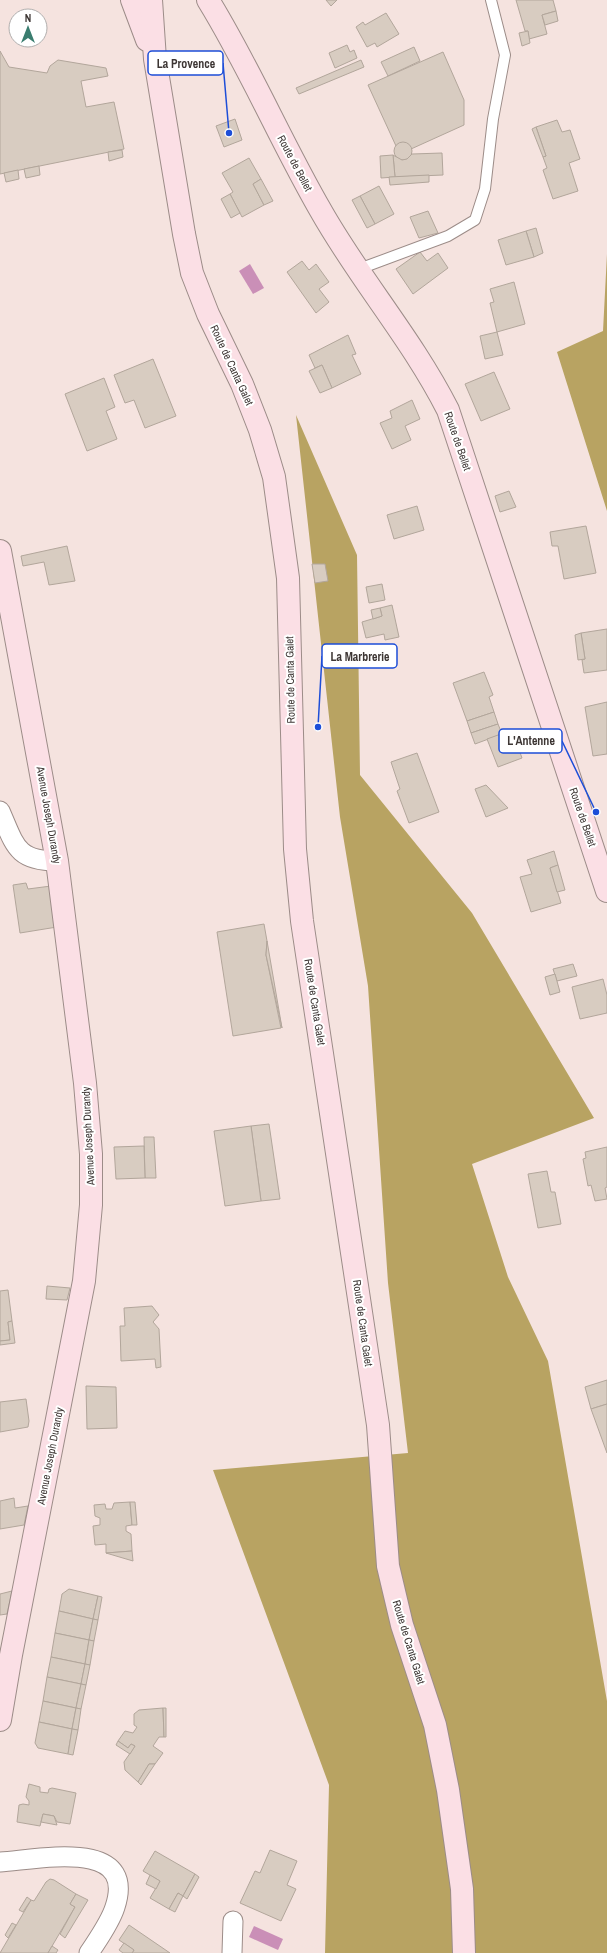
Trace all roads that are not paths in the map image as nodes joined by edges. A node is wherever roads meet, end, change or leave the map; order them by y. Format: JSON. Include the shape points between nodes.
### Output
{"nodes":[{"id":1,"x":132,"y":0,"type":"edge"},
{"id":2,"x":151,"y":0,"type":"edge"},
{"id":3,"x":197,"y":0,"type":"edge"},
{"id":4,"x":208,"y":0,"type":"edge"},
{"id":5,"x":491,"y":0,"type":"edge"},
{"id":6,"x":227,"y":30,"type":"junction"},
{"id":7,"x":155,"y":59,"type":"junction"},
{"id":8,"x":359,"y":269,"type":"junction"},
{"id":9,"x":0,"y":551,"type":"edge"},
{"id":10,"x":0,"y":811,"type":"edge"},
{"id":11,"x":57,"y":861,"type":"junction"},
{"id":12,"x":607,"y":891,"type":"edge"},
{"id":13,"x":6,"y":1650,"type":"edge"},
{"id":14,"x":0,"y":1720,"type":"edge"},
{"id":15,"x":0,"y":1862,"type":"edge"},
{"id":16,"x":233,"y":1921,"type":"dead end"},
{"id":17,"x":89,"y":1953,"type":"edge"},
{"id":18,"x":232,"y":1953,"type":"edge"},
{"id":19,"x":464,"y":1953,"type":"edge"}],
"edges":[{"from":1,"to":7,"type":"street","name":"Route de Canta Galet"},
{"from":2,"to":7,"type":"street","name":"Route de Canta Galet"},
{"from":3,"to":6,"type":"street","name":"Route de Bellet"},
{"from":4,"to":6,"type":"street","name":"Route de Bellet"},
{"from":5,"to":8,"type":"lane","via":[[505,55],[493,119],[485,189],[475,220],[448,236]]},
{"from":6,"to":8,"type":"street","name":"Route de Bellet","via":[[321,212]]},
{"from":7,"to":19,"type":"street","name":"Route de Canta Galet","via":[[192,273],[260,430],[276,491],[288,578],[295,848],[302,921],[378,1425],[388,1566],[402,1625],[435,1725],[448,1790],[462,1889]]},
{"from":8,"to":12,"type":"street","name":"Route de Bellet","via":[[429,373],[448,410]]},
{"from":9,"to":11,"type":"street","name":"Avenue Joseph Durandy"},
{"from":10,"to":11,"type":"street","via":[[20,851],[30,858]]},
{"from":11,"to":13,"type":"street","name":"Avenue Joseph Durandy","via":[[85,1083],[91,1154],[91,1205],[84,1281]]},
{"from":13,"to":14,"type":"street","name":"Avenue Joseph Durandy"},
{"from":15,"to":17,"type":"street","via":[[56,1857],[91,1858],[113,1871],[118,1895],[114,1908]]},
{"from":16,"to":18,"type":"street"}]}
